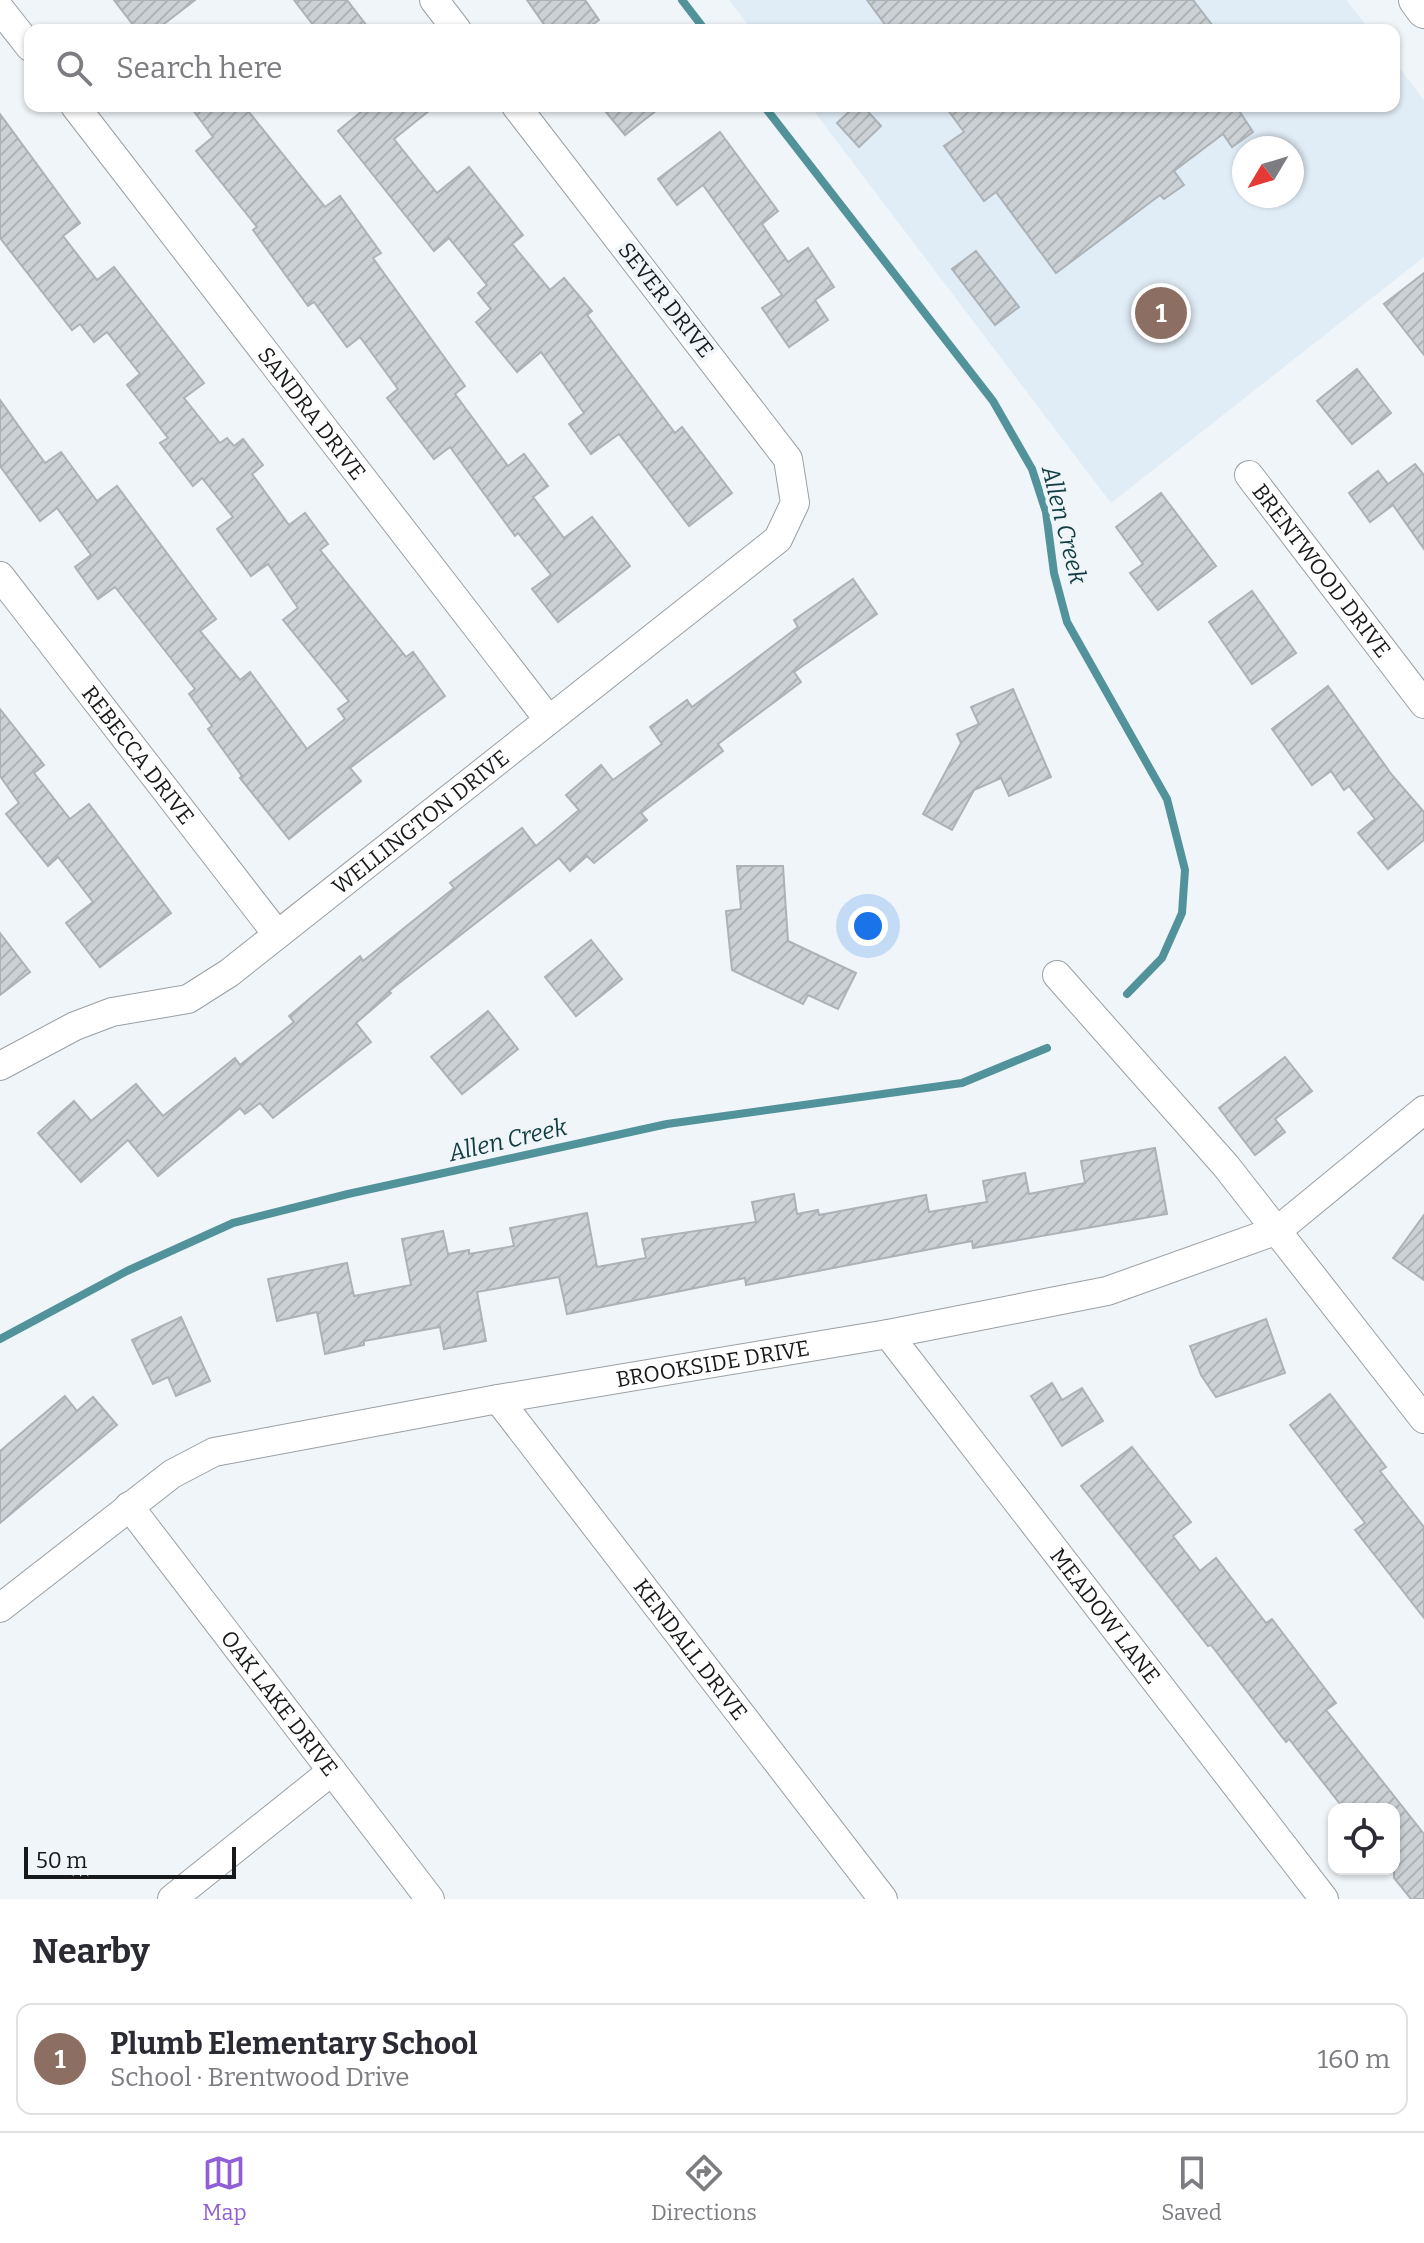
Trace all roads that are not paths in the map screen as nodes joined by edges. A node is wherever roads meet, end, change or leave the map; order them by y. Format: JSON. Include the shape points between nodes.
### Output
{"nodes":[{"id":1,"x":434,"y":0,"type":"edge"},
{"id":2,"x":1416,"y":0,"type":"edge"},
{"id":3,"x":0,"y":9,"type":"edge"},
{"id":4,"x":1424,"y":11,"type":"edge"},
{"id":5,"x":452,"y":24,"type":"edge"},
{"id":6,"x":24,"y":39,"type":"edge"},
{"id":7,"x":80,"y":112,"type":"edge"},
{"id":8,"x":521,"y":112,"type":"edge"},
{"id":9,"x":1249,"y":475,"type":"dead end"},
{"id":10,"x":795,"y":503,"type":"joint"},
{"id":11,"x":0,"y":576,"type":"edge"},
{"id":12,"x":1424,"y":704,"type":"edge"},
{"id":13,"x":548,"y":719,"type":"junction"},
{"id":14,"x":277,"y":934,"type":"junction"},
{"id":15,"x":1057,"y":975,"type":"dead end"},
{"id":16,"x":0,"y":1066,"type":"edge"},
{"id":17,"x":1424,"y":1110,"type":"edge"},
{"id":18,"x":1278,"y":1230,"type":"junction"},
{"id":19,"x":888,"y":1334,"type":"junction"},
{"id":20,"x":498,"y":1399,"type":"junction"},
{"id":21,"x":1424,"y":1419,"type":"edge"},
{"id":22,"x":129,"y":1506,"type":"junction"},
{"id":23,"x":0,"y":1608,"type":"edge"},
{"id":24,"x":332,"y":1771,"type":"junction"},
{"id":25,"x":172,"y":1899,"type":"edge"},
{"id":26,"x":430,"y":1899,"type":"edge"},
{"id":27,"x":883,"y":1899,"type":"edge"},
{"id":28,"x":1324,"y":1899,"type":"edge"}],
"edges":[{"from":1,"to":5,"type":"street"},
{"from":2,"to":4,"type":"street"},
{"from":3,"to":6,"type":"street"},
{"from":7,"to":13,"type":"street","name":"SANDRA DRIVE"},
{"from":8,"to":10,"type":"street","name":"SEVER DRIVE","via":[[788,459]]},
{"from":9,"to":12,"type":"street","name":"BRENTWOOD DRIVE"},
{"from":10,"to":13,"type":"street","name":"WELLINGTON DRIVE","via":[[778,539]]},
{"from":11,"to":14,"type":"street","name":"REBECCA DRIVE"},
{"from":13,"to":14,"type":"street","name":"WELLINGTON DRIVE"},
{"from":14,"to":16,"type":"street","name":"WELLINGTON DRIVE","via":[[188,999],[112,1012]]},
{"from":15,"to":18,"type":"street"},
{"from":17,"to":18,"type":"street","name":"BROOKSIDE DRIVE"},
{"from":18,"to":19,"type":"street","name":"BROOKSIDE DRIVE","via":[[1107,1291]]},
{"from":18,"to":21,"type":"street"},
{"from":19,"to":20,"type":"street","name":"BROOKSIDE DRIVE"},
{"from":19,"to":28,"type":"street","name":"MEADOW LANE"},
{"from":20,"to":22,"type":"street","name":"BROOKSIDE DRIVE","via":[[214,1452]]},
{"from":20,"to":27,"type":"street","name":"KENDALL DRIVE"},
{"from":22,"to":23,"type":"street","name":"BROOKSIDE DRIVE"},
{"from":22,"to":24,"type":"street","name":"OAK LAKE DRIVE"},
{"from":24,"to":25,"type":"street"},
{"from":24,"to":26,"type":"street","name":"OAK LAKE DRIVE"}]}
